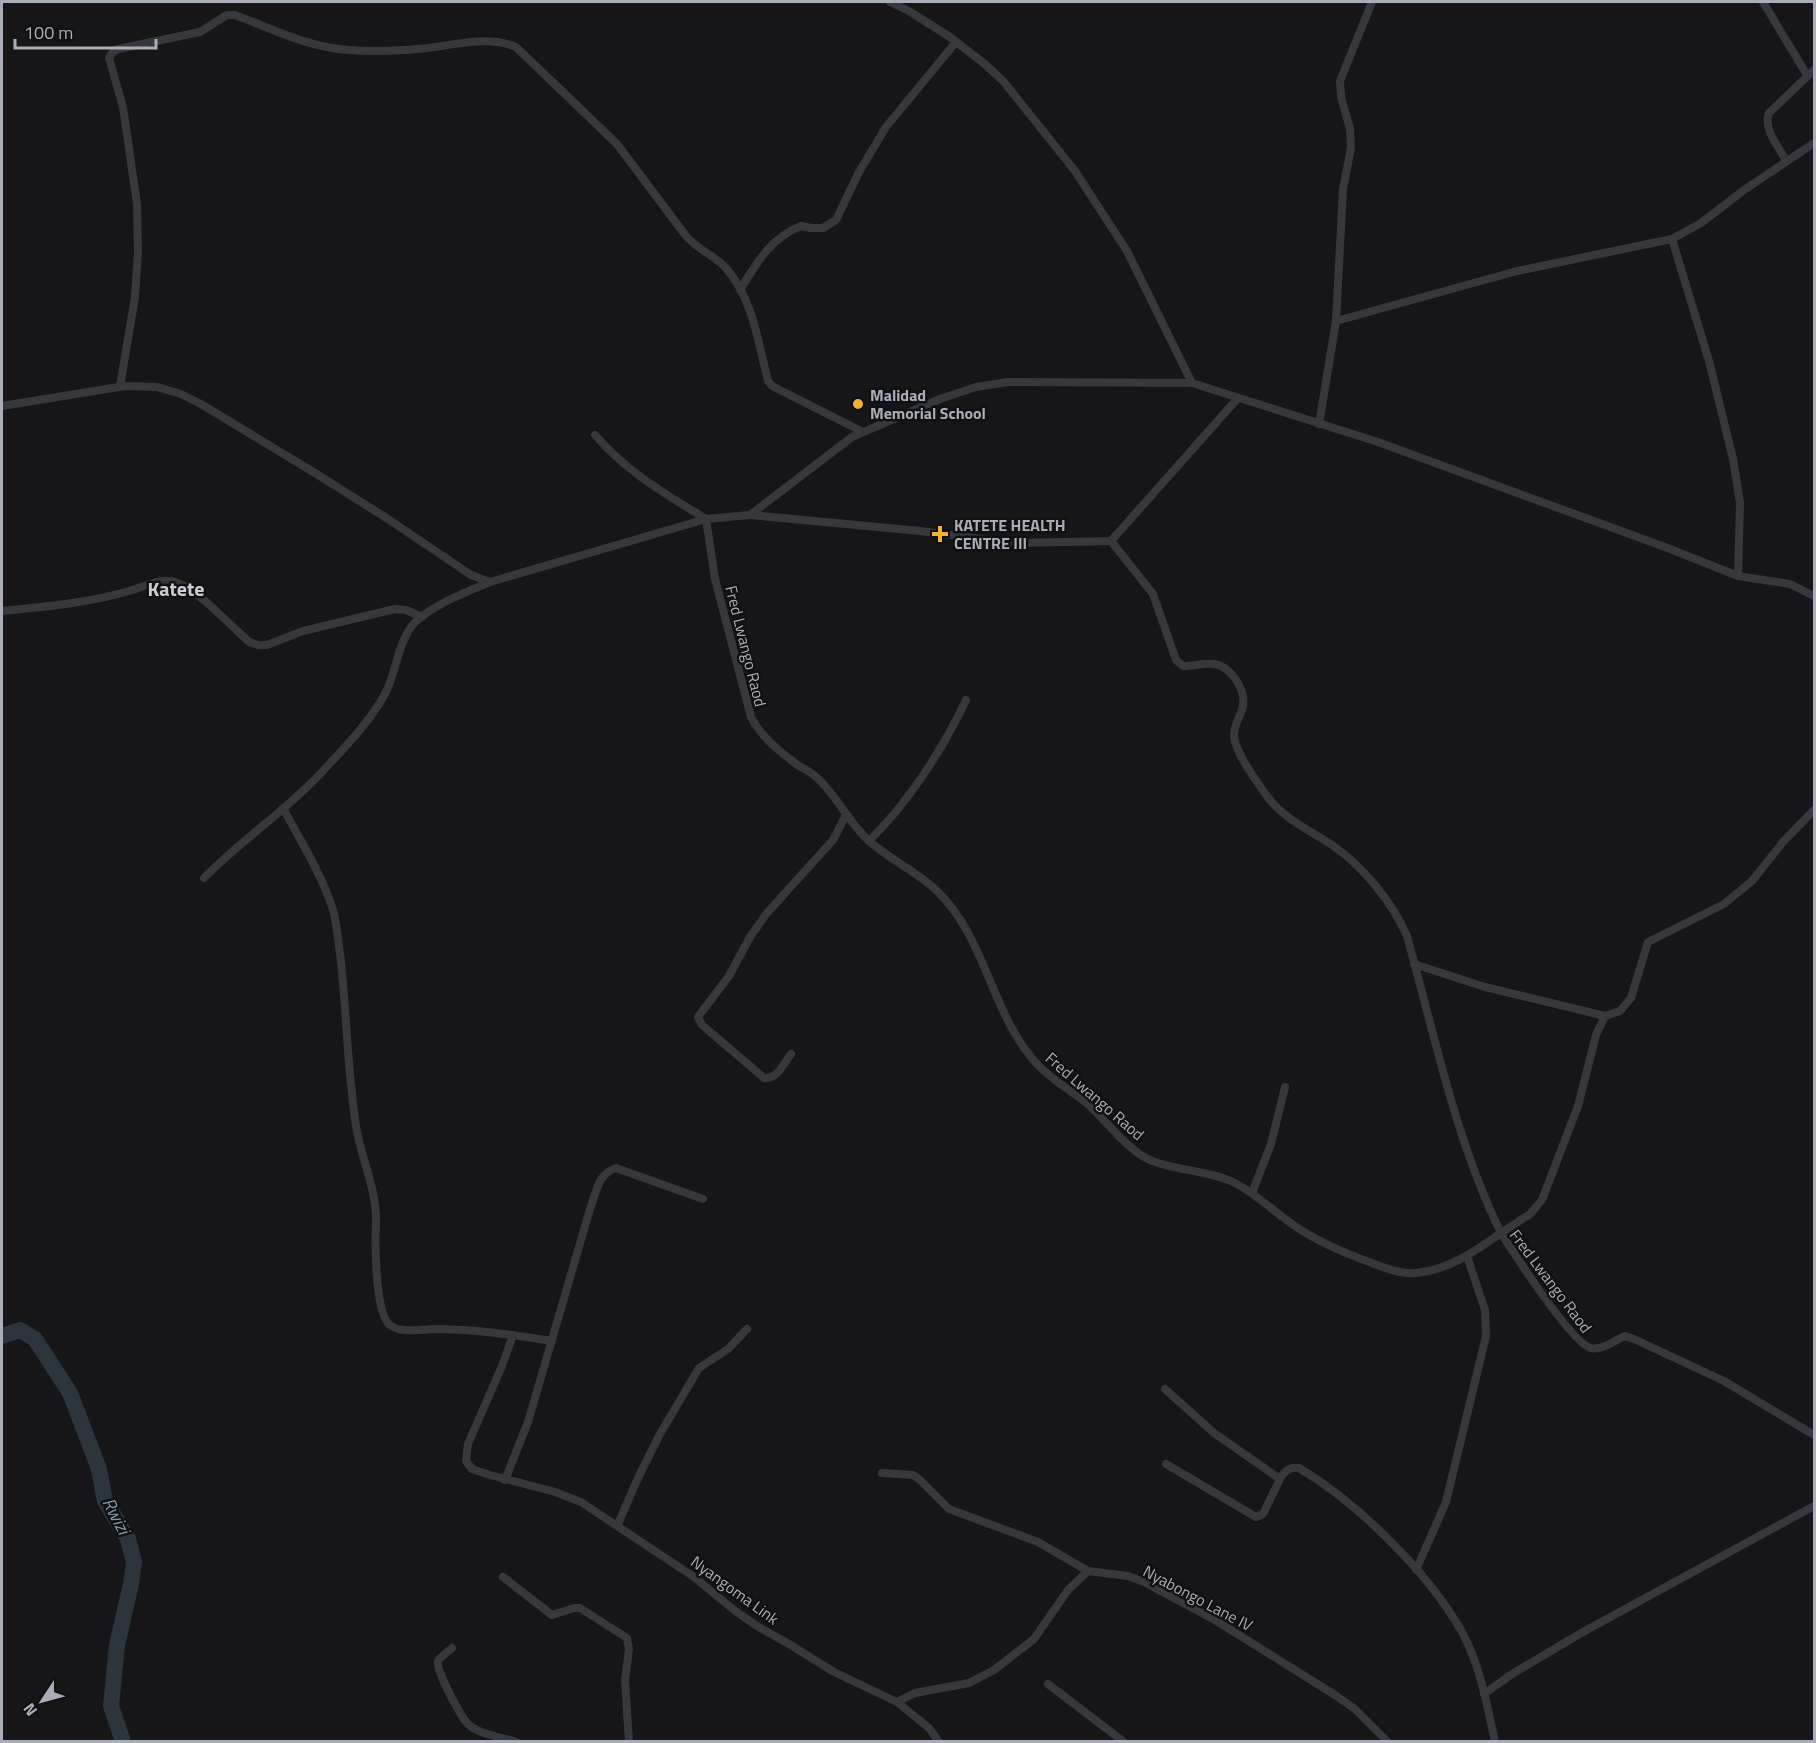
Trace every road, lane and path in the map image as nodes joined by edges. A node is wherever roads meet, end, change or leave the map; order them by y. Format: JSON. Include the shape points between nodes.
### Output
{"nodes":[{"id":1,"x":890,"y":2,"type":"edge"},
{"id":2,"x":1372,"y":2,"type":"edge"},
{"id":3,"x":1762,"y":2,"type":"edge"},
{"id":4,"x":956,"y":42,"type":"junction"},
{"id":5,"x":1815,"y":70,"type":"edge"},
{"id":6,"x":1807,"y":75,"type":"junction"},
{"id":7,"x":1815,"y":143,"type":"edge"},
{"id":8,"x":1786,"y":160,"type":"junction"},
{"id":9,"x":1672,"y":239,"type":"junction"},
{"id":10,"x":740,"y":291,"type":"junction"},
{"id":11,"x":1336,"y":321,"type":"junction"},
{"id":12,"x":1192,"y":383,"type":"junction"},
{"id":13,"x":120,"y":386,"type":"junction"},
{"id":14,"x":1238,"y":398,"type":"junction"},
{"id":15,"x":2,"y":406,"type":"edge"},
{"id":16,"x":1319,"y":424,"type":"junction"},
{"id":17,"x":863,"y":432,"type":"junction"},
{"id":18,"x":595,"y":435,"type":"dead end"},
{"id":19,"x":750,"y":515,"type":"junction"},
{"id":20,"x":706,"y":519,"type":"junction"},
{"id":21,"x":1111,"y":541,"type":"junction"},
{"id":22,"x":1738,"y":576,"type":"junction"},
{"id":23,"x":490,"y":582,"type":"junction"},
{"id":24,"x":1815,"y":596,"type":"edge"},
{"id":25,"x":2,"y":611,"type":"edge"},
{"id":26,"x":422,"y":617,"type":"junction"},
{"id":27,"x":966,"y":700,"type":"dead end"},
{"id":28,"x":283,"y":808,"type":"junction"},
{"id":29,"x":1815,"y":810,"type":"edge"},
{"id":30,"x":846,"y":815,"type":"junction"},
{"id":31,"x":868,"y":841,"type":"junction"},
{"id":32,"x":204,"y":878,"type":"dead end"},
{"id":33,"x":1414,"y":964,"type":"junction"},
{"id":34,"x":1605,"y":1016,"type":"junction"},
{"id":35,"x":791,"y":1054,"type":"dead end"},
{"id":36,"x":1285,"y":1087,"type":"dead end"},
{"id":37,"x":1252,"y":1193,"type":"junction"},
{"id":38,"x":703,"y":1199,"type":"dead end"},
{"id":39,"x":1501,"y":1233,"type":"junction"},
{"id":40,"x":1467,"y":1256,"type":"junction"},
{"id":41,"x":747,"y":1329,"type":"dead end"},
{"id":42,"x":513,"y":1335,"type":"junction"},
{"id":43,"x":552,"y":1341,"type":"junction"},
{"id":44,"x":1165,"y":1389,"type":"dead end"},
{"id":45,"x":1815,"y":1435,"type":"edge"},
{"id":46,"x":1166,"y":1464,"type":"dead end"},
{"id":47,"x":882,"y":1473,"type":"dead end"},
{"id":48,"x":1280,"y":1479,"type":"junction"},
{"id":49,"x":505,"y":1480,"type":"junction"},
{"id":50,"x":1815,"y":1506,"type":"edge"},
{"id":51,"x":618,"y":1524,"type":"junction"},
{"id":52,"x":1416,"y":1570,"type":"junction"},
{"id":53,"x":1088,"y":1571,"type":"junction"},
{"id":54,"x":503,"y":1577,"type":"dead end"},
{"id":55,"x":452,"y":1648,"type":"dead end"},
{"id":56,"x":1048,"y":1684,"type":"dead end"},
{"id":57,"x":1484,"y":1694,"type":"junction"},
{"id":58,"x":897,"y":1702,"type":"junction"},
{"id":59,"x":517,"y":1742,"type":"edge"},
{"id":60,"x":629,"y":1742,"type":"edge"},
{"id":61,"x":939,"y":1742,"type":"edge"},
{"id":62,"x":1124,"y":1742,"type":"edge"},
{"id":63,"x":1388,"y":1742,"type":"edge"},
{"id":64,"x":1495,"y":1742,"type":"edge"}],
"edges":[{"from":1,"to":4,"type":"street"},
{"from":2,"to":11,"type":"street","via":[[1340,81],[1351,148],[1343,189]]},
{"from":3,"to":6,"type":"street"},
{"from":4,"to":10,"type":"street","via":[[886,127],[836,220],[823,228],[801,226],[778,238],[758,260]]},
{"from":4,"to":12,"type":"street","via":[[1004,82],[1075,171],[1127,251]]},
{"from":5,"to":6,"type":"street"},
{"from":6,"to":8,"type":"street","via":[[1766,120]]},
{"from":7,"to":8,"type":"street"},
{"from":8,"to":9,"type":"street","via":[[1701,223]]},
{"from":9,"to":11,"type":"street","via":[[1517,271]]},
{"from":9,"to":22,"type":"street","via":[[1709,361],[1732,459],[1740,503]]},
{"from":10,"to":13,"type":"street","via":[[725,267],[695,247],[617,144],[516,47],[493,41],[417,49],[348,50],[310,45],[227,15],[200,32],[118,50],[109,58],[123,107],[137,204],[135,297]]},
{"from":10,"to":17,"type":"street","via":[[752,316],[772,386]]},
{"from":11,"to":16,"type":"street"},
{"from":12,"to":14,"type":"street"},
{"from":12,"to":17,"type":"street","via":[[992,383],[940,399]]},
{"from":13,"to":15,"type":"street"},
{"from":13,"to":23,"type":"street","via":[[157,387],[201,404],[388,519],[459,568]]},
{"from":14,"to":16,"type":"street"},
{"from":14,"to":21,"type":"street"},
{"from":16,"to":22,"type":"street"},
{"from":17,"to":19,"type":"street"},
{"from":18,"to":20,"type":"street","via":[[610,453],[650,485]]},
{"from":19,"to":20,"type":"street"},
{"from":19,"to":21,"type":"street","via":[[1014,543]]},
{"from":20,"to":23,"type":"street"},
{"from":20,"to":30,"type":"street","name":"Fred Lwango Raod","via":[[715,579],[750,717],[773,745],[816,776]]},
{"from":21,"to":33,"type":"street","via":[[1153,594],[1176,660],[1183,666],[1215,664],[1227,669],[1240,687],[1244,698],[1234,735],[1236,746],[1266,794],[1280,812],[1354,862],[1401,923]]},
{"from":22,"to":24,"type":"street","via":[[1790,584]]},
{"from":23,"to":26,"type":"street"},
{"from":25,"to":26,"type":"street","via":[[69,604],[167,580],[190,590],[249,642],[258,645],[395,609]]},
{"from":26,"to":28,"type":"street","via":[[403,643],[377,707],[320,774]]},
{"from":27,"to":31,"type":"street","via":[[950,734],[893,817]]},
{"from":28,"to":32,"type":"street"},
{"from":28,"to":42,"type":"street","via":[[330,900],[337,927],[356,1128],[375,1197],[376,1267],[384,1320],[396,1329],[455,1329]]},
{"from":29,"to":34,"type":"street","via":[[1752,881],[1724,904],[1648,942],[1631,998],[1620,1011]]},
{"from":30,"to":31,"type":"street","name":"Fred Lwango Raod"},
{"from":30,"to":35,"type":"street","via":[[833,840],[767,913],[729,976],[698,1017],[707,1030],[764,1078],[774,1077]]},
{"from":31,"to":37,"type":"street","name":"Fred Lwango Raod","via":[[934,888],[956,912],[971,935],[1015,1034],[1037,1065],[1087,1104],[1144,1157],[1216,1175]]},
{"from":33,"to":34,"type":"street","via":[[1485,987]]},
{"from":33,"to":39,"type":"street","via":[[1466,1150]]},
{"from":34,"to":39,"type":"street","via":[[1596,1035],[1578,1106],[1542,1200],[1530,1214]]},
{"from":36,"to":37,"type":"street","via":[[1271,1144]]},
{"from":37,"to":40,"type":"street","name":"Fred Lwango Raod","via":[[1316,1239],[1385,1268],[1414,1274]]},
{"from":38,"to":43,"type":"street","via":[[616,1168],[607,1170],[590,1209]]},
{"from":39,"to":40,"type":"street","name":"Fred Lwango Raod"},
{"from":39,"to":45,"type":"street","name":"Fred Lwango Raod","via":[[1580,1343],[1600,1348],[1625,1336],[1634,1339],[1724,1381]]},
{"from":40,"to":52,"type":"street","via":[[1485,1310],[1486,1336],[1446,1502]]},
{"from":41,"to":51,"type":"street","via":[[728,1349],[699,1368],[660,1434]]},
{"from":42,"to":43,"type":"street"},
{"from":42,"to":49,"type":"street","name":"Nyangoma Link","via":[[466,1456],[472,1469]]},
{"from":43,"to":49,"type":"street","via":[[528,1422]]},
{"from":44,"to":48,"type":"street","via":[[1214,1433]]},
{"from":46,"to":48,"type":"street","via":[[1256,1517],[1263,1515]]},
{"from":47,"to":53,"type":"street","name":"Nyabongo Lane IV","via":[[912,1475],[949,1509],[1038,1542]]},
{"from":48,"to":52,"type":"street","via":[[1294,1467],[1304,1471],[1356,1511]]},
{"from":49,"to":51,"type":"street","name":"Nyangoma Link","via":[[555,1491]]},
{"from":50,"to":57,"type":"street","via":[[1583,1632]]},
{"from":51,"to":58,"type":"street","name":"Nyangoma Link","via":[[757,1626],[834,1672]]},
{"from":52,"to":57,"type":"street","via":[[1462,1634]]},
{"from":53,"to":58,"type":"street","via":[[1068,1590],[1034,1639],[994,1670],[969,1683],[915,1693]]},
{"from":53,"to":63,"type":"street","name":"Nyabongo Lane IV","via":[[1144,1582],[1215,1620],[1348,1704]]},
{"from":54,"to":60,"type":"street","via":[[552,1615],[580,1608],[627,1638]]},
{"from":55,"to":59,"type":"street","via":[[437,1664],[460,1713],[469,1725],[484,1733]]},
{"from":56,"to":62,"type":"street"},
{"from":57,"to":64,"type":"street"},
{"from":58,"to":61,"type":"street","name":"Nyangoma Link","via":[[929,1728]]}]}
